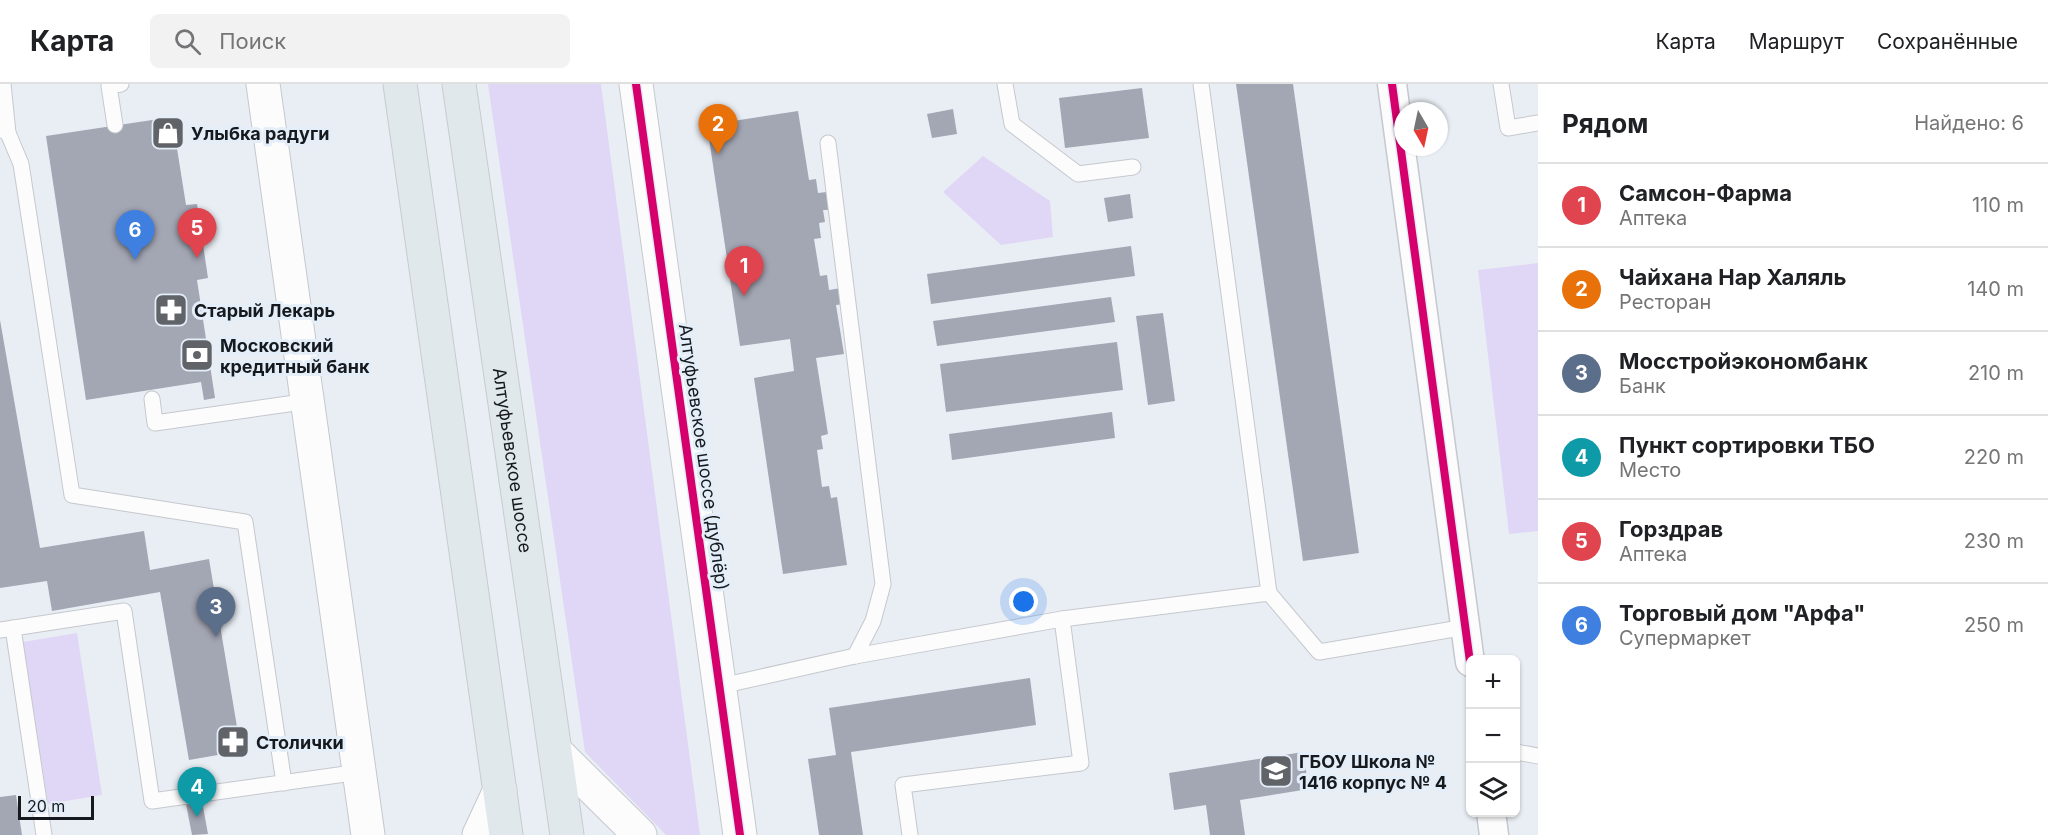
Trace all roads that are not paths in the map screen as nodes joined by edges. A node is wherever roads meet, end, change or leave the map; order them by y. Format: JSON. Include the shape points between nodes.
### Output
{"nodes":[{"id":1,"x":3,"y":84,"type":"edge"},
{"id":2,"x":121,"y":84,"type":"edge"},
{"id":3,"x":263,"y":84,"type":"edge"},
{"id":4,"x":400,"y":84,"type":"edge"},
{"id":5,"x":459,"y":84,"type":"edge"},
{"id":6,"x":1005,"y":84,"type":"edge"},
{"id":7,"x":1201,"y":84,"type":"edge"},
{"id":8,"x":1392,"y":84,"type":"edge"},
{"id":9,"x":1501,"y":84,"type":"edge"},
{"id":10,"x":641,"y":85,"type":"edge"},
{"id":11,"x":1538,"y":123,"type":"edge"},
{"id":12,"x":115,"y":125,"type":"dead end"},
{"id":13,"x":4,"y":131,"type":"edge"},
{"id":14,"x":828,"y":143,"type":"dead end"},
{"id":15,"x":1133,"y":167,"type":"dead end"},
{"id":16,"x":152,"y":399,"type":"dead end"},
{"id":17,"x":309,"y":400,"type":"junction"},
{"id":18,"x":1269,"y":593,"type":"junction"},
{"id":19,"x":1062,"y":619,"type":"junction"},
{"id":20,"x":1466,"y":627,"type":"junction"},
{"id":21,"x":6,"y":629,"type":"edge"},
{"id":22,"x":1469,"y":655,"type":"edge"},
{"id":23,"x":855,"y":656,"type":"junction"},
{"id":24,"x":721,"y":686,"type":"junction"},
{"id":25,"x":556,"y":753,"type":"junction"},
{"id":26,"x":1520,"y":753,"type":"edge"},
{"id":27,"x":1538,"y":756,"type":"edge"},
{"id":28,"x":360,"y":772,"type":"junction"},
{"id":29,"x":284,"y":783,"type":"junction"},
{"id":30,"x":500,"y":790,"type":"junction"},
{"id":31,"x":1492,"y":817,"type":"edge"},
{"id":32,"x":44,"y":835,"type":"edge"},
{"id":33,"x":368,"y":835,"type":"edge"},
{"id":34,"x":479,"y":835,"type":"edge"},
{"id":35,"x":506,"y":835,"type":"edge"},
{"id":36,"x":567,"y":835,"type":"edge"},
{"id":37,"x":640,"y":835,"type":"edge"},
{"id":38,"x":740,"y":835,"type":"edge"},
{"id":39,"x":910,"y":835,"type":"edge"},
{"id":40,"x":1494,"y":835,"type":"edge"}],
"edges":[{"from":1,"to":13,"type":"lane"},
{"from":2,"to":12,"type":"lane","via":[[109,86]]},
{"from":3,"to":17,"type":"main road"},
{"from":4,"to":30,"type":"main road"},
{"from":5,"to":25,"type":"main road","name":"Алтуфьевское шоссе"},
{"from":6,"to":15,"type":"lane","via":[[1012,123],[1078,174]]},
{"from":7,"to":18,"type":"lane"},
{"from":8,"to":20,"type":"street"},
{"from":9,"to":11,"type":"lane","via":[[1508,128]]},
{"from":10,"to":24,"type":"main road","name":"Алтуфьевское шоссе (дублёр)"},
{"from":13,"to":29,"type":"lane","via":[[21,164],[72,495],[245,522]]},
{"from":14,"to":23,"type":"lane","via":[[883,584],[873,621]]},
{"from":16,"to":17,"type":"lane","via":[[155,423]]},
{"from":17,"to":28,"type":"main road"},
{"from":18,"to":19,"type":"lane"},
{"from":18,"to":20,"type":"lane","via":[[1319,652]]},
{"from":19,"to":23,"type":"lane"},
{"from":19,"to":39,"type":"lane","via":[[1081,763],[903,785]]},
{"from":20,"to":22,"type":"street"},
{"from":21,"to":29,"type":"lane","via":[[124,611],[152,801]]},
{"from":21,"to":32,"type":"lane"},
{"from":23,"to":24,"type":"lane"},
{"from":24,"to":38,"type":"main road","name":"Алтуфьевское шоссе (дублёр)"},
{"from":25,"to":36,"type":"main road","name":"Алтуфьевское шоссе"},
{"from":25,"to":37,"type":"main road"},
{"from":26,"to":27,"type":"lane"},
{"from":28,"to":29,"type":"lane"},
{"from":28,"to":33,"type":"main road"},
{"from":30,"to":34,"type":"main road"},
{"from":30,"to":35,"type":"main road"},
{"from":31,"to":40,"type":"street"}]}
